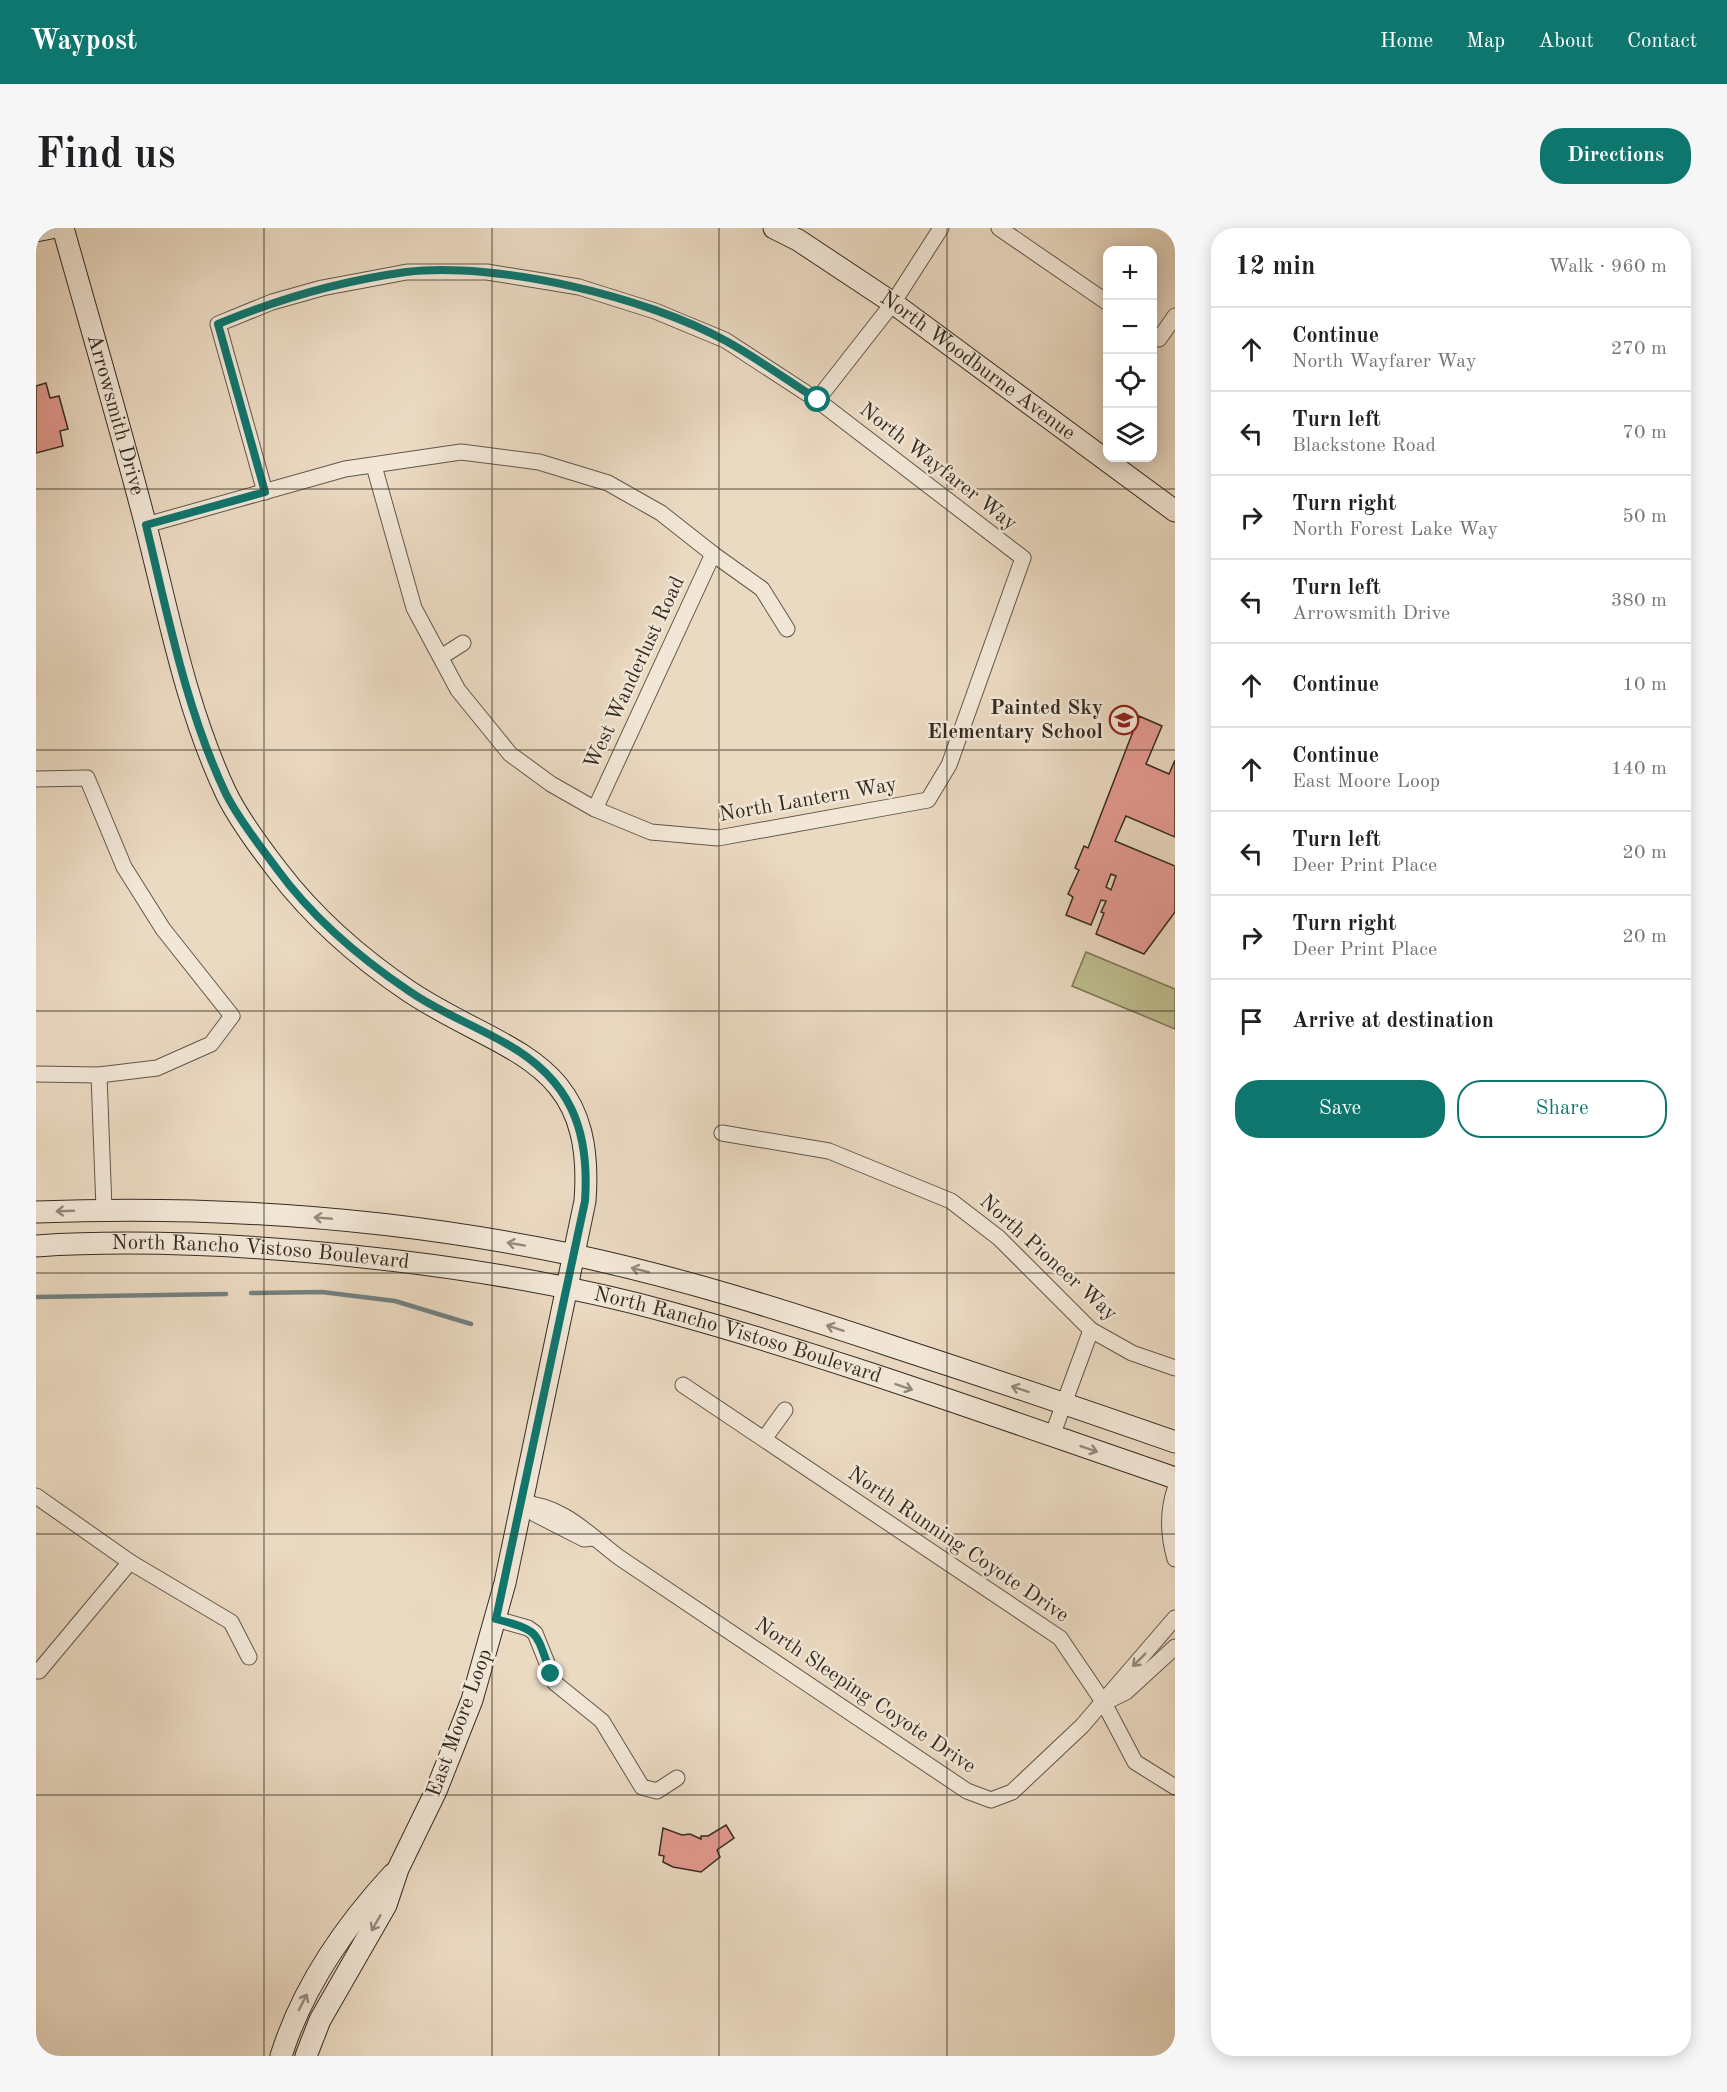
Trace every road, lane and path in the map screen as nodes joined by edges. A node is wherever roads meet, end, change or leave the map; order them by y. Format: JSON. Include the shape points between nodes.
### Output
{"nodes":[{"id":1,"x":51,"y":228,"type":"edge"},
{"id":2,"x":63,"y":228,"type":"edge"},
{"id":3,"x":774,"y":228,"type":"edge"},
{"id":4,"x":941,"y":228,"type":"edge"},
{"id":5,"x":999,"y":228,"type":"edge"},
{"id":6,"x":36,"y":231,"type":"edge"},
{"id":7,"x":1103,"y":300,"type":"edge"},
{"id":8,"x":893,"y":303,"type":"junction"},
{"id":9,"x":1175,"y":316,"type":"edge"},
{"id":10,"x":1157,"y":336,"type":"edge"},
{"id":11,"x":818,"y":400,"type":"junction"},
{"id":12,"x":374,"y":466,"type":"junction"},
{"id":13,"x":265,"y":492,"type":"junction"},
{"id":14,"x":1175,"y":511,"type":"edge"},
{"id":15,"x":146,"y":525,"type":"junction"},
{"id":16,"x":713,"y":554,"type":"junction"},
{"id":17,"x":787,"y":629,"type":"dead end"},
{"id":18,"x":463,"y":643,"type":"dead end"},
{"id":19,"x":441,"y":657,"type":"junction"},
{"id":20,"x":36,"y":779,"type":"edge"},
{"id":21,"x":928,"y":800,"type":"joint"},
{"id":22,"x":595,"y":809,"type":"junction"},
{"id":23,"x":36,"y":1074,"type":"edge"},
{"id":24,"x":99,"y":1075,"type":"junction"},
{"id":25,"x":722,"y":1133,"type":"dead end"},
{"id":26,"x":104,"y":1209,"type":"junction"},
{"id":27,"x":36,"y":1212,"type":"edge"},
{"id":28,"x":36,"y":1246,"type":"edge"},
{"id":29,"x":574,"y":1255,"type":"junction"},
{"id":30,"x":566,"y":1289,"type":"junction"},
{"id":31,"x":1091,"y":1330,"type":"junction"},
{"id":32,"x":1175,"y":1368,"type":"edge"},
{"id":33,"x":683,"y":1385,"type":"dead end"},
{"id":34,"x":1064,"y":1403,"type":"junction"},
{"id":35,"x":785,"y":1410,"type":"dead end"},
{"id":36,"x":1052,"y":1436,"type":"junction"},
{"id":37,"x":764,"y":1439,"type":"junction"},
{"id":38,"x":1175,"y":1442,"type":"edge"},
{"id":39,"x":1175,"y":1478,"type":"edge"},
{"id":40,"x":1175,"y":1490,"type":"edge"},
{"id":41,"x":36,"y":1496,"type":"edge"},
{"id":42,"x":521,"y":1503,"type":"junction"},
{"id":43,"x":1175,"y":1558,"type":"edge"},
{"id":44,"x":130,"y":1562,"type":"junction"},
{"id":45,"x":1175,"y":1618,"type":"edge"},
{"id":46,"x":496,"y":1619,"type":"junction"},
{"id":47,"x":1175,"y":1647,"type":"edge"},
{"id":48,"x":249,"y":1657,"type":"dead end"},
{"id":49,"x":36,"y":1671,"type":"edge"},
{"id":50,"x":1104,"y":1703,"type":"junction"},
{"id":51,"x":677,"y":1778,"type":"dead end"},
{"id":52,"x":1175,"y":1787,"type":"edge"},
{"id":53,"x":398,"y":1869,"type":"junction"},
{"id":54,"x":281,"y":2056,"type":"edge"},
{"id":55,"x":306,"y":2056,"type":"edge"}],
"edges":[{"from":1,"to":6,"type":"street"},
{"from":2,"to":15,"type":"street","name":"Arrowsmith Drive"},
{"from":3,"to":8,"type":"street","name":"North Woodburne Avenue"},
{"from":4,"to":8,"type":"street"},
{"from":5,"to":7,"type":"street"},
{"from":8,"to":11,"type":"street"},
{"from":8,"to":14,"type":"street","name":"North Woodburne Avenue"},
{"from":9,"to":10,"type":"street"},
{"from":11,"to":13,"type":"street","name":"North Wayfarer Way","via":[[725,340],[655,311],[579,287],[487,272],[407,272],[272,302],[218,324]]},
{"from":11,"to":21,"type":"street","name":"North Wayfarer Way","via":[[1023,558],[949,765]]},
{"from":12,"to":13,"type":"street","via":[[345,469]]},
{"from":12,"to":16,"type":"street","via":[[461,452],[539,462],[608,483],[661,513]]},
{"from":12,"to":19,"type":"street","name":"North Lantern Way","via":[[414,608]]},
{"from":13,"to":15,"type":"street"},
{"from":15,"to":29,"type":"street","name":"Arrowsmith Drive","via":[[185,686],[222,784],[278,871],[338,937],[410,992],[528,1057],[567,1100],[586,1150],[585,1201]]},
{"from":16,"to":17,"type":"street","via":[[762,589]]},
{"from":16,"to":22,"type":"street","name":"West Wanderlust Road"},
{"from":18,"to":19,"type":"street"},
{"from":19,"to":22,"type":"street","name":"North Lantern Way","via":[[458,690],[510,754]]},
{"from":20,"to":24,"type":"street","via":[[87,778],[124,867],[163,929],[232,1016],[211,1044],[157,1068]]},
{"from":21,"to":22,"type":"street","name":"North Lantern Way","via":[[718,838],[651,832]]},
{"from":23,"to":24,"type":"street"},
{"from":24,"to":26,"type":"street"},
{"from":25,"to":31,"type":"street","name":"North Pioneer Way","via":[[829,1151],[951,1201],[999,1238]]},
{"from":26,"to":27,"type":"street","name":"North Rancho Vistoso Boulevard","one_way":true},
{"from":29,"to":26,"type":"street","name":"North Rancho Vistoso Boulevard","one_way":true,"via":[[459,1234],[356,1221]]},
{"from":28,"to":30,"type":"street","name":"North Rancho Vistoso Boulevard","via":[[164,1243],[287,1249],[447,1267]]},
{"from":29,"to":30,"type":"street","name":"Arrowsmith Drive"},
{"from":34,"to":29,"type":"street","name":"North Rancho Vistoso Boulevard","one_way":true,"via":[[718,1291]]},
{"from":30,"to":36,"type":"street","name":"North Rancho Vistoso Boulevard","one_way":true,"via":[[669,1312],[781,1345]]},
{"from":30,"to":42,"type":"street","name":"East Moore Loop"},
{"from":31,"to":32,"type":"street","name":"North Pioneer Way","via":[[1132,1353]]},
{"from":31,"to":34,"type":"street"},
{"from":33,"to":37,"type":"street","name":"North Running Coyote Drive"},
{"from":34,"to":36,"type":"street"},
{"from":34,"to":38,"type":"street","name":"North Rancho Vistoso Boulevard"},
{"from":35,"to":37,"type":"street"},
{"from":36,"to":39,"type":"street","name":"North Rancho Vistoso Boulevard","one_way":true},
{"from":37,"to":50,"type":"street","name":"North Running Coyote Drive","via":[[1060,1638]]},
{"from":40,"to":43,"type":"street","via":[[1169,1509]]},
{"from":41,"to":44,"type":"street"},
{"from":42,"to":46,"type":"street","name":"East Moore Loop"},
{"from":42,"to":50,"type":"street","name":"North Sleeping Coyote Drive","via":[[539,1504],[572,1520],[967,1791],[991,1800],[1012,1792]]},
{"from":44,"to":48,"type":"street","via":[[231,1622]]},
{"from":44,"to":49,"type":"street"},
{"from":45,"to":50,"type":"street","name":"North Sleeping Coyote Drive","one_way":true},
{"from":46,"to":51,"type":"street","via":[[535,1633],[555,1683],[602,1721],[642,1787],[657,1791]]},
{"from":46,"to":53,"type":"street","name":"East Moore Loop","via":[[456,1745]]},
{"from":47,"to":50,"type":"street","name":"North Sleeping Coyote Drive","via":[[1126,1692]]},
{"from":50,"to":52,"type":"street","name":"North Running Coyote Drive","via":[[1135,1762]]},
{"from":54,"to":53,"type":"street","name":"East Moore Loop","one_way":true,"via":[[296,2016],[332,1948]]},
{"from":53,"to":55,"type":"street","name":"East Moore Loop","one_way":true,"via":[[386,1905],[320,2020]]}]}
